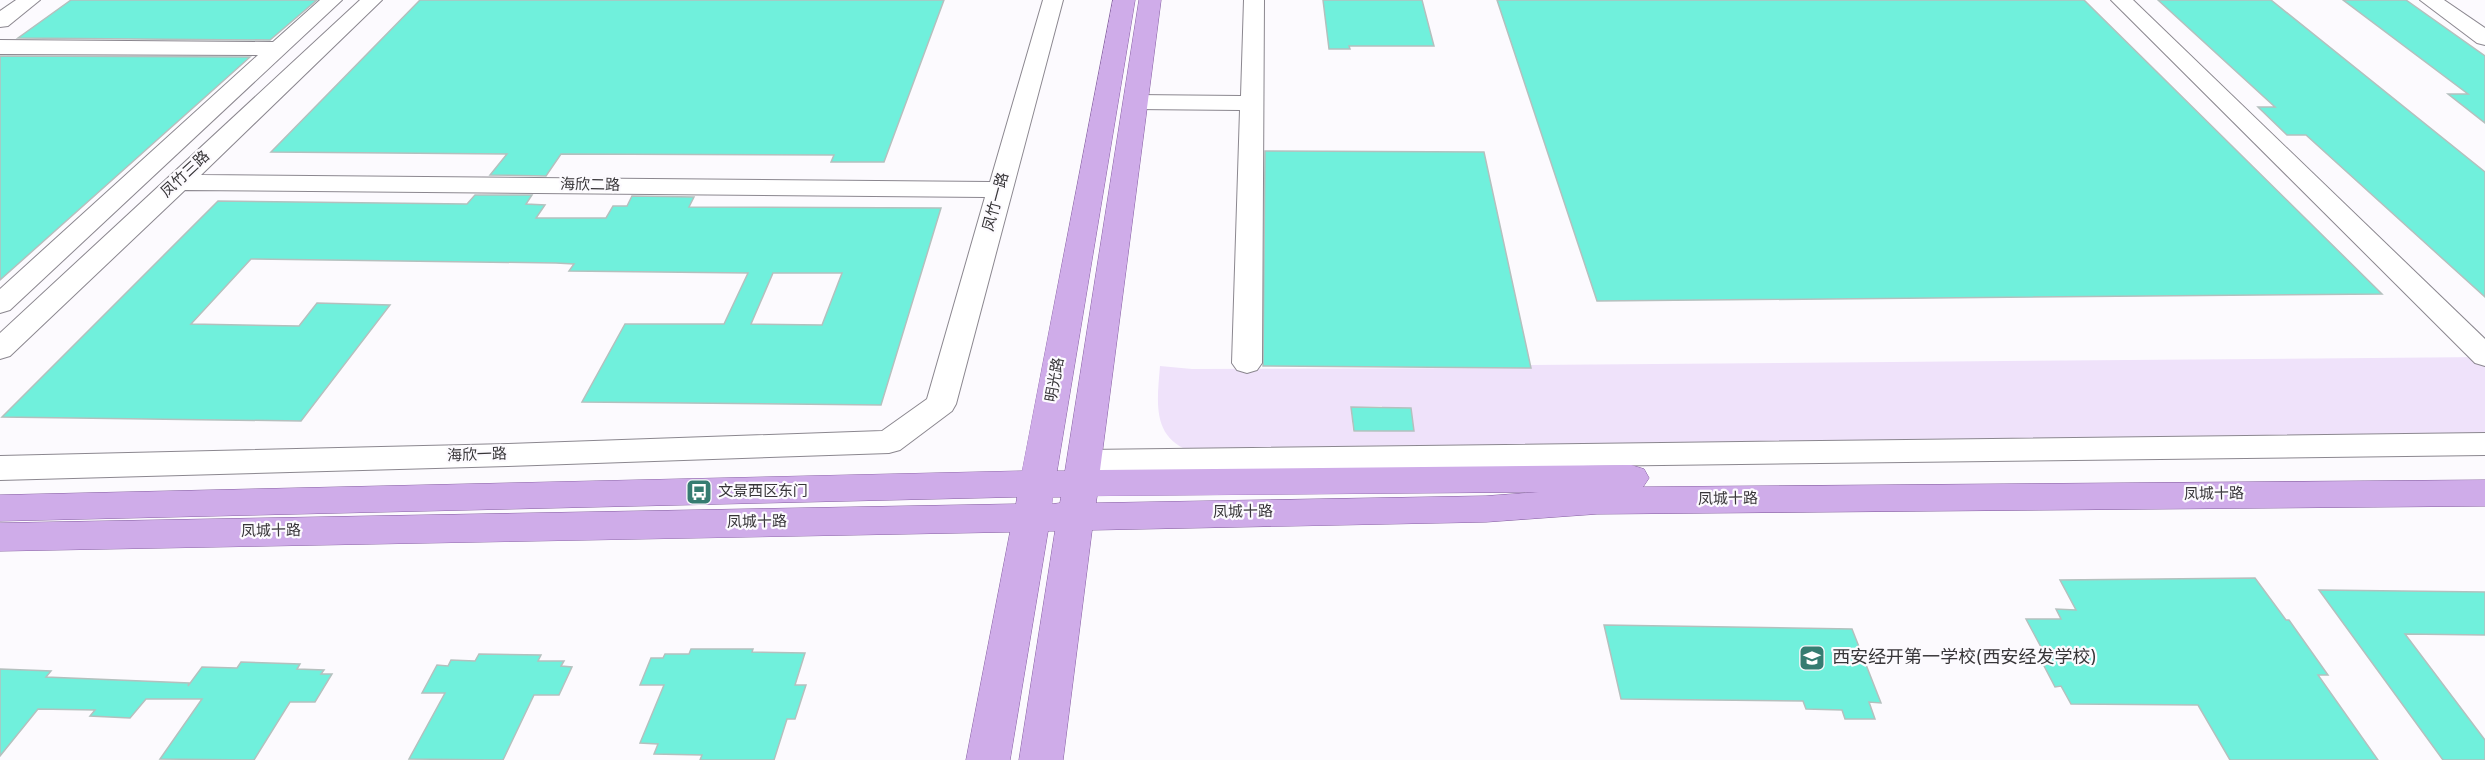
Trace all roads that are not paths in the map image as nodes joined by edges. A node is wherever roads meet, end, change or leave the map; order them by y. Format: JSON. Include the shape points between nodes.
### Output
{"nodes":[{"id":1,"x":30,"y":0,"type":"edge"},
{"id":2,"x":332,"y":0,"type":"edge"},
{"id":3,"x":372,"y":0,"type":"edge"},
{"id":4,"x":1053,"y":0,"type":"edge"},
{"id":5,"x":1124,"y":0,"type":"edge"},
{"id":6,"x":1150,"y":0,"type":"edge"},
{"id":7,"x":1254,"y":0,"type":"edge"},
{"id":8,"x":2121,"y":0,"type":"edge"},
{"id":9,"x":2430,"y":0,"type":"edge"},
{"id":10,"x":0,"y":21,"type":"edge"},
{"id":11,"x":2485,"y":38,"type":"edge"},
{"id":12,"x":0,"y":47,"type":"edge"},
{"id":13,"x":278,"y":49,"type":"junction"},
{"id":14,"x":1136,"y":102,"type":"junction"},
{"id":15,"x":1252,"y":103,"type":"junction"},
{"id":16,"x":179,"y":182,"type":"junction"},
{"id":17,"x":1000,"y":190,"type":"junction"},
{"id":18,"x":0,"y":304,"type":"edge"},
{"id":19,"x":0,"y":349,"type":"edge"},
{"id":20,"x":2485,"y":356,"type":"edge"},
{"id":21,"x":1247,"y":363,"type":"dead end"},
{"id":22,"x":940,"y":404,"type":"joint"},
{"id":23,"x":2485,"y":444,"type":"edge"},
{"id":24,"x":0,"y":468,"type":"edge"},
{"id":25,"x":2485,"y":470,"type":"edge"},
{"id":26,"x":1037,"y":484,"type":"junction"},
{"id":27,"x":1081,"y":487,"type":"junction"},
{"id":28,"x":2485,"y":493,"type":"edge"},
{"id":29,"x":0,"y":508,"type":"edge"},
{"id":30,"x":1032,"y":519,"type":"junction"},
{"id":31,"x":0,"y":537,"type":"edge"},
{"id":32,"x":988,"y":760,"type":"edge"},
{"id":33,"x":1041,"y":760,"type":"edge"}],
"edges":[{"from":1,"to":10,"type":"street"},
{"from":2,"to":13,"type":"street"},
{"from":3,"to":16,"type":"street","name":"凤竹三路"},
{"from":4,"to":17,"type":"street","name":"凤竹一路"},
{"from":5,"to":26,"type":"main road","name":"明光路"},
{"from":6,"to":14,"type":"main road"},
{"from":7,"to":15,"type":"street"},
{"from":8,"to":20,"type":"street"},
{"from":9,"to":11,"type":"street"},
{"from":12,"to":13,"type":"street"},
{"from":13,"to":18,"type":"street"},
{"from":14,"to":15,"type":"street"},
{"from":14,"to":27,"type":"main road"},
{"from":15,"to":21,"type":"street"},
{"from":16,"to":17,"type":"street","name":"海欣二路"},
{"from":16,"to":19,"type":"street","name":"凤竹三路"},
{"from":17,"to":22,"type":"street","name":"凤竹一路"},
{"from":22,"to":24,"type":"street","name":"海欣一路","via":[[889,442]]},
{"from":23,"to":27,"type":"street"},
{"from":25,"to":27,"type":"main road","name":"凤城十路"},
{"from":26,"to":27,"type":"main road","name":"凤城十路"},
{"from":26,"to":29,"type":"main road","name":"凤城十路"},
{"from":26,"to":30,"type":"main road","name":"明光路"},
{"from":27,"to":28,"type":"main road","name":"凤城十路","via":[[1486,509],[1597,501]]},
{"from":27,"to":30,"type":"main road","name":"凤城十路"},
{"from":27,"to":33,"type":"main road"},
{"from":30,"to":31,"type":"main road","name":"凤城十路"},
{"from":30,"to":32,"type":"main road","name":"明光路"}]}
